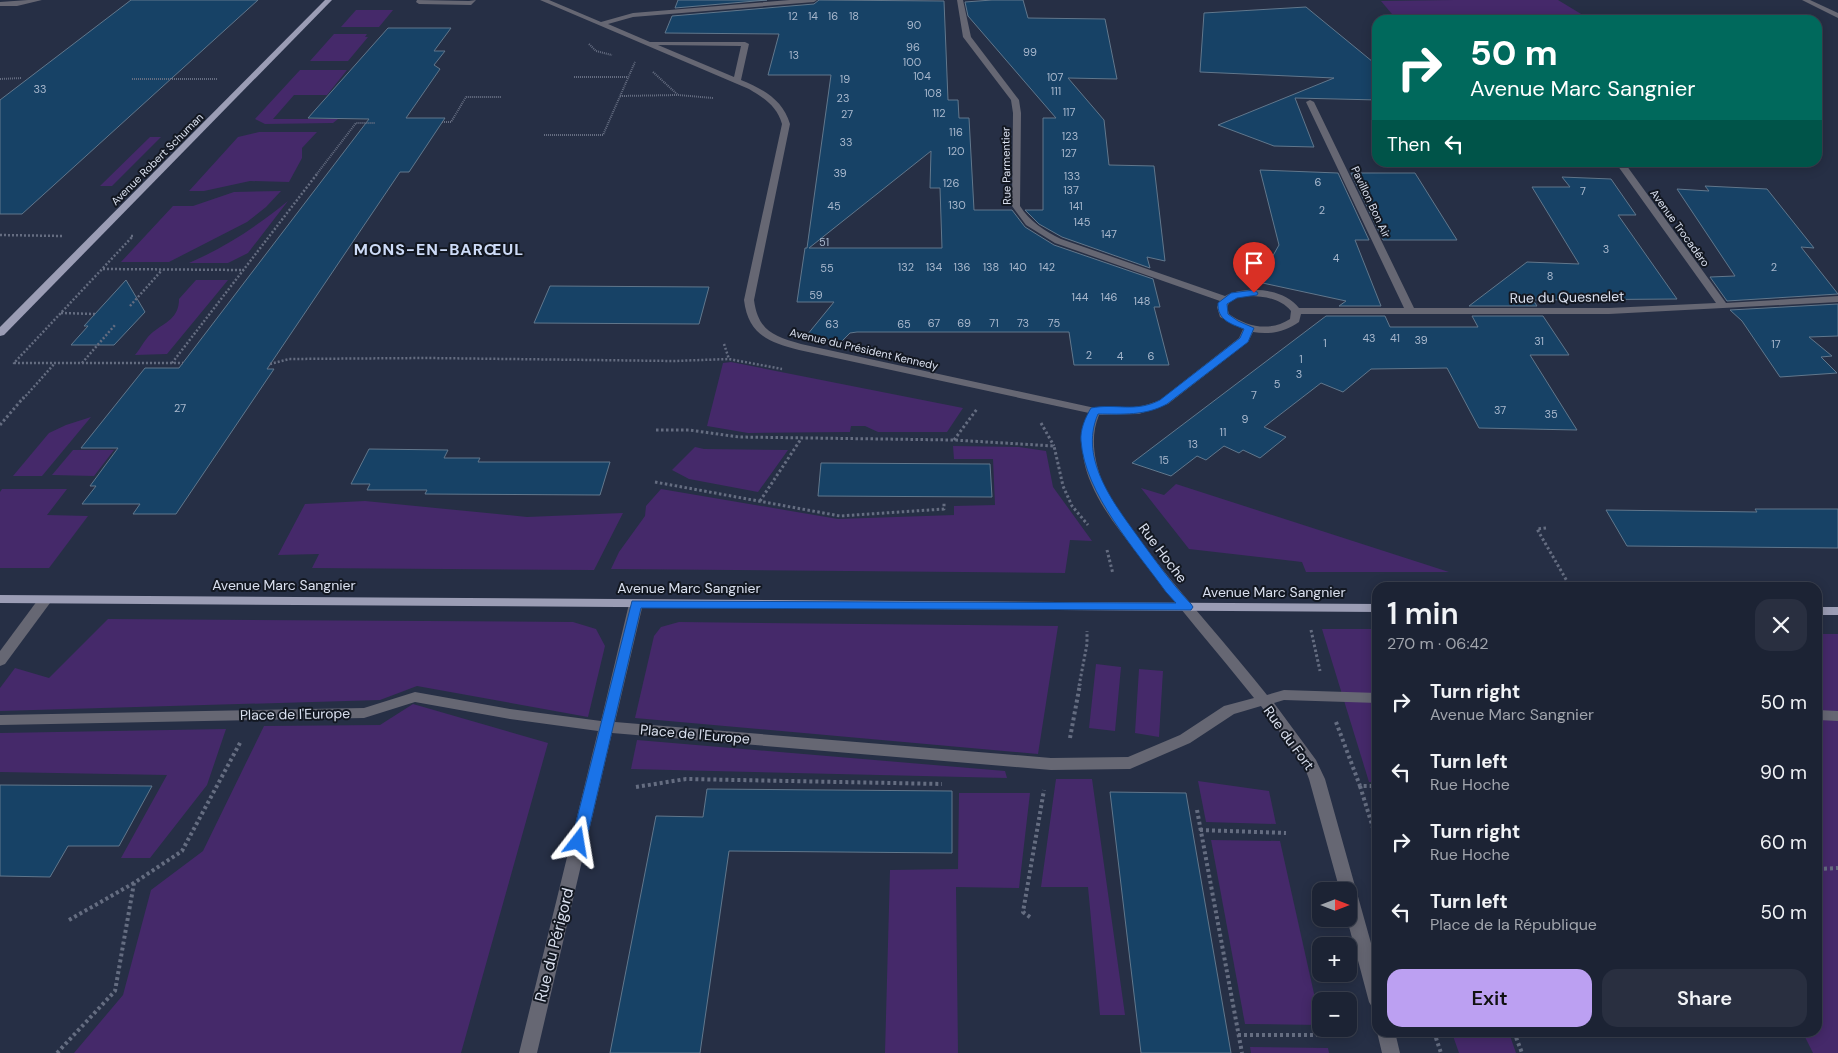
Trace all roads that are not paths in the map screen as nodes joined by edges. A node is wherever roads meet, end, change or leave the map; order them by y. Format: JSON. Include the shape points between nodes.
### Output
{"nodes":[{"id":1,"x":39,"y":0,"type":"edge"},
{"id":2,"x":329,"y":0,"type":"edge"},
{"id":3,"x":421,"y":0,"type":"edge"},
{"id":4,"x":473,"y":0,"type":"edge"},
{"id":5,"x":543,"y":0,"type":"edge"},
{"id":6,"x":814,"y":0,"type":"edge"},
{"id":7,"x":960,"y":0,"type":"edge"},
{"id":8,"x":1805,"y":0,"type":"edge"},
{"id":9,"x":0,"y":4,"type":"edge"},
{"id":10,"x":10,"y":5,"type":"junction"},
{"id":11,"x":0,"y":11,"type":"edge"},
{"id":12,"x":1838,"y":16,"type":"edge"},
{"id":13,"x":601,"y":24,"type":"junction"},
{"id":14,"x":646,"y":43,"type":"junction"},
{"id":15,"x":737,"y":80,"type":"junction"},
{"id":16,"x":1310,"y":102,"type":"dead end"},
{"id":17,"x":1623,"y":167,"type":"edge"},
{"id":18,"x":1838,"y":299,"type":"edge"},
{"id":19,"x":1226,"y":300,"type":"junction"},
{"id":20,"x":1723,"y":306,"type":"junction"},
{"id":21,"x":1296,"y":311,"type":"junction"},
{"id":22,"x":1411,"y":312,"type":"junction"},
{"id":23,"x":1249,"y":328,"type":"junction"},
{"id":24,"x":0,"y":333,"type":"edge"},
{"id":25,"x":1095,"y":410,"type":"junction"},
{"id":26,"x":0,"y":599,"type":"edge"},
{"id":27,"x":45,"y":600,"type":"junction"},
{"id":28,"x":636,"y":604,"type":"junction"},
{"id":29,"x":1186,"y":607,"type":"junction"},
{"id":30,"x":1372,"y":608,"type":"edge"},
{"id":31,"x":1822,"y":611,"type":"edge"},
{"id":32,"x":1838,"y":612,"type":"edge"},
{"id":33,"x":0,"y":661,"type":"edge"},
{"id":34,"x":1372,"y":698,"type":"edge"},
{"id":35,"x":1262,"y":702,"type":"junction"},
{"id":36,"x":1822,"y":715,"type":"edge"},
{"id":37,"x":1838,"y":716,"type":"edge"},
{"id":38,"x":0,"y":720,"type":"edge"},
{"id":39,"x":606,"y":727,"type":"junction"},
{"id":40,"x":1346,"y":882,"type":"edge"},
{"id":41,"x":1358,"y":928,"type":"edge"},
{"id":42,"x":1372,"y":980,"type":"edge"},
{"id":43,"x":1387,"y":1037,"type":"edge"},
{"id":44,"x":528,"y":1053,"type":"edge"},
{"id":45,"x":1391,"y":1053,"type":"edge"}],
"edges":[{"from":1,"to":10,"type":"street"},
{"from":2,"to":24,"type":"main road","name":"Avenue Robert Schuman"},
{"from":3,"to":4,"type":"street","via":[[419,2]]},
{"from":5,"to":13,"type":"street","name":"Avenue du Président Kennedy"},
{"from":6,"to":13,"type":"street","via":[[633,15]]},
{"from":7,"to":19,"type":"street","name":"Rue Parmentier","via":[[967,36],[1015,100],[1016,206],[1023,218],[1058,241]]},
{"from":8,"to":12,"type":"street"},
{"from":9,"to":10,"type":"street"},
{"from":10,"to":11,"type":"street"},
{"from":13,"to":14,"type":"street","name":"Avenue du Président Kennedy"},
{"from":14,"to":15,"type":"street","name":"Avenue du Président Kennedy"},
{"from":14,"to":15,"type":"street","name":"Avenue du Président Kennedy","via":[[745,44]]},
{"from":15,"to":25,"type":"street","name":"Avenue du Président Kennedy","via":[[770,98],[781,110],[786,124],[749,300],[749,310],[759,329],[769,337],[799,347]]},
{"from":16,"to":22,"type":"street","name":"Pavillon Bon Air"},
{"from":17,"to":20,"type":"street","name":"Avenue Trocadéro"},
{"from":18,"to":20,"type":"street","name":"Rue du Quesnelet"},
{"from":19,"to":21,"type":"street","via":[[1247,293],[1268,294],[1286,301]]},
{"from":19,"to":23,"type":"street","via":[[1222,307],[1224,315]]},
{"from":20,"to":22,"type":"street","name":"Rue du Quesnelet","via":[[1570,312]]},
{"from":21,"to":22,"type":"street","name":"Rue du Quesnelet"},
{"from":21,"to":23,"type":"street","via":[[1295,320],[1284,327],[1268,330]]},
{"from":23,"to":25,"type":"street","via":[[1244,340],[1164,402],[1131,412]]},
{"from":25,"to":29,"type":"street","name":"Rue Hoche","via":[[1086,440],[1100,490],[1114,514]]},
{"from":26,"to":27,"type":"main road","name":"Avenue Marc Sangnier"},
{"from":27,"to":28,"type":"main road","name":"Avenue Marc Sangnier"},
{"from":27,"to":33,"type":"street"},
{"from":28,"to":29,"type":"main road","name":"Avenue Marc Sangnier"},
{"from":28,"to":39,"type":"street","name":"Rue du Périgord"},
{"from":29,"to":30,"type":"main road","name":"Avenue Marc Sangnier"},
{"from":29,"to":35,"type":"street","name":"Rue du Fort"},
{"from":31,"to":32,"type":"main road"},
{"from":34,"to":35,"type":"street","name":"Place de l'Europe","via":[[1284,695]]},
{"from":35,"to":39,"type":"street","name":"Place de l'Europe","via":[[1229,710],[1185,739],[1130,763],[1052,764]]},
{"from":35,"to":40,"type":"street","name":"Rue du Fort","via":[[1310,764],[1317,779]]},
{"from":36,"to":37,"type":"street"},
{"from":38,"to":39,"type":"street","name":"Place de l'Europe","via":[[364,713],[415,697]]},
{"from":39,"to":44,"type":"street","name":"Rue du Périgord"},
{"from":41,"to":42,"type":"street"},
{"from":43,"to":45,"type":"street"}]}
